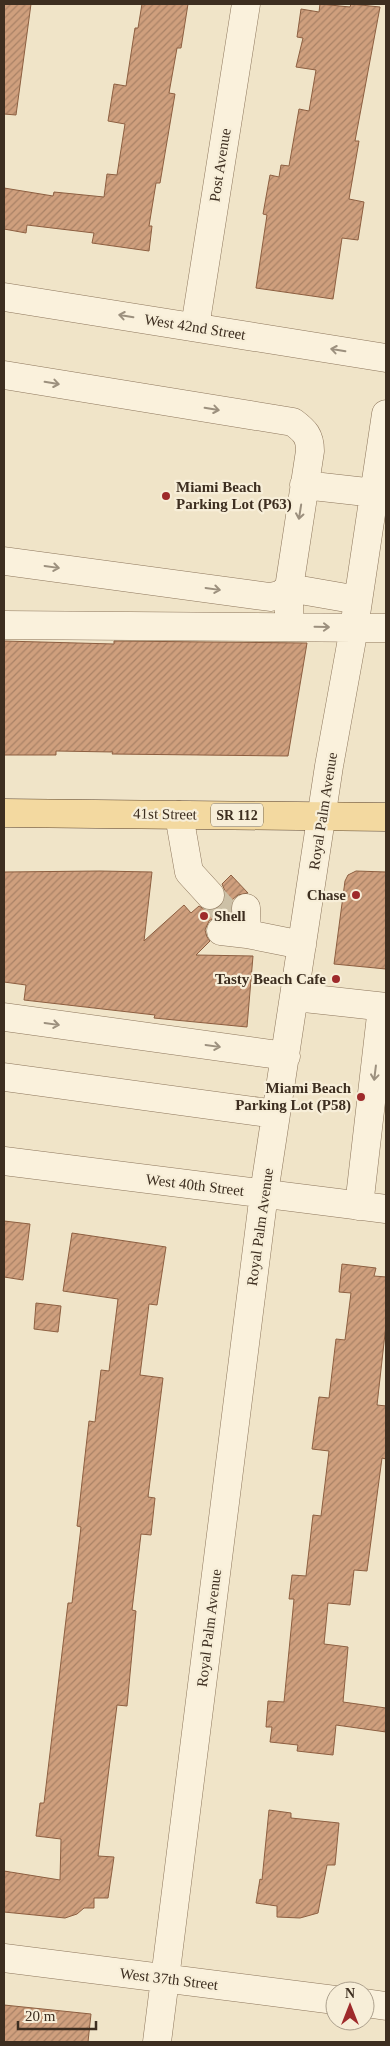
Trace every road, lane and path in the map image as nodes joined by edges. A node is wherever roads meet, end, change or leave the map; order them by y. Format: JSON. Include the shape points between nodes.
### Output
{"nodes":[{"id":1,"x":246,"y":4,"type":"edge"},
{"id":2,"x":4,"y":297,"type":"edge"},
{"id":3,"x":194,"y":327,"type":"junction"},
{"id":4,"x":386,"y":358,"type":"edge"},
{"id":5,"x":4,"y":375,"type":"edge"},
{"id":6,"x":386,"y":414,"type":"edge"},
{"id":7,"x":304,"y":485,"type":"junction"},
{"id":8,"x":375,"y":493,"type":"junction"},
{"id":9,"x":378,"y":526,"type":"edge"},
{"id":10,"x":4,"y":561,"type":"edge"},
{"id":11,"x":289,"y":588,"type":"junction"},
{"id":12,"x":358,"y":600,"type":"junction"},
{"id":13,"x":4,"y":625,"type":"edge"},
{"id":14,"x":290,"y":627,"type":"junction"},
{"id":15,"x":354,"y":628,"type":"junction"},
{"id":16,"x":386,"y":628,"type":"edge"},
{"id":17,"x":4,"y":813,"type":"edge"},
{"id":18,"x":178,"y":815,"type":"junction"},
{"id":19,"x":322,"y":816,"type":"junction"},
{"id":20,"x":386,"y":816,"type":"edge"},
{"id":21,"x":208,"y":892,"type":"tunnel mouth"},
{"id":22,"x":237,"y":923,"type":"tunnel mouth"},
{"id":23,"x":302,"y":945,"type":"junction"},
{"id":24,"x":295,"y":997,"type":"junction"},
{"id":25,"x":384,"y":1007,"type":"edge"},
{"id":26,"x":4,"y":1017,"type":"edge"},
{"id":27,"x":286,"y":1056,"type":"junction"},
{"id":28,"x":4,"y":1077,"type":"edge"},
{"id":29,"x":276,"y":1114,"type":"junction"},
{"id":30,"x":4,"y":1161,"type":"edge"},
{"id":31,"x":264,"y":1193,"type":"junction"},
{"id":32,"x":359,"y":1206,"type":"junction"},
{"id":33,"x":386,"y":1209,"type":"edge"},
{"id":34,"x":4,"y":1958,"type":"edge"},
{"id":35,"x":164,"y":1979,"type":"junction"},
{"id":36,"x":325,"y":1999,"type":"edge"},
{"id":37,"x":157,"y":2042,"type":"edge"}],
"edges":[{"from":1,"to":3,"type":"street","name":"Post Avenue"},
{"from":3,"to":2,"type":"street","name":"West 42nd Street","one_way":true},
{"from":4,"to":3,"type":"street","name":"West 42nd Street","one_way":true},
{"from":5,"to":7,"type":"street","one_way":true,"via":[[293,422],[306,431],[310,440]]},
{"from":6,"to":8,"type":"street","name":"Royal Palm Avenue"},
{"from":7,"to":8,"type":"street"},
{"from":7,"to":11,"type":"street","one_way":true},
{"from":8,"to":9,"type":"street","name":"Royal Palm Avenue"},
{"from":9,"to":12,"type":"street","name":"Royal Palm Avenue"},
{"from":10,"to":11,"type":"street","one_way":true,"via":[[270,597]]},
{"from":11,"to":12,"type":"street"},
{"from":11,"to":14,"type":"street"},
{"from":12,"to":15,"type":"street","name":"Royal Palm Avenue"},
{"from":13,"to":14,"type":"street"},
{"from":14,"to":15,"type":"street","one_way":true},
{"from":15,"to":16,"type":"street"},
{"from":15,"to":19,"type":"street","name":"Royal Palm Avenue"},
{"from":17,"to":18,"type":"main road","name":"41st Street","number":"SR 112"},
{"from":18,"to":19,"type":"main road","name":"41st Street","number":"SR 112"},
{"from":18,"to":21,"type":"street","via":[[189,872]]},
{"from":19,"to":20,"type":"main road","name":"41st Street","number":"SR 112"},
{"from":19,"to":23,"type":"street","name":"Royal Palm Avenue"},
{"from":22,"to":23,"type":"street"},
{"from":23,"to":24,"type":"street","name":"Royal Palm Avenue"},
{"from":24,"to":25,"type":"street"},
{"from":24,"to":27,"type":"street","name":"Royal Palm Avenue"},
{"from":25,"to":32,"type":"street","one_way":true},
{"from":26,"to":27,"type":"street","one_way":true},
{"from":27,"to":29,"type":"street","name":"Royal Palm Avenue"},
{"from":28,"to":29,"type":"street"},
{"from":29,"to":31,"type":"street","name":"Royal Palm Avenue"},
{"from":30,"to":31,"type":"street","name":"West 40th Street"},
{"from":31,"to":32,"type":"street","name":"West 40th Street"},
{"from":31,"to":35,"type":"street","name":"Royal Palm Avenue"},
{"from":32,"to":33,"type":"street","name":"West 40th Street"},
{"from":34,"to":35,"type":"street","name":"West 37th Street"},
{"from":35,"to":36,"type":"street","name":"West 37th Street"},
{"from":35,"to":37,"type":"street","name":"Royal Palm Avenue"}]}
